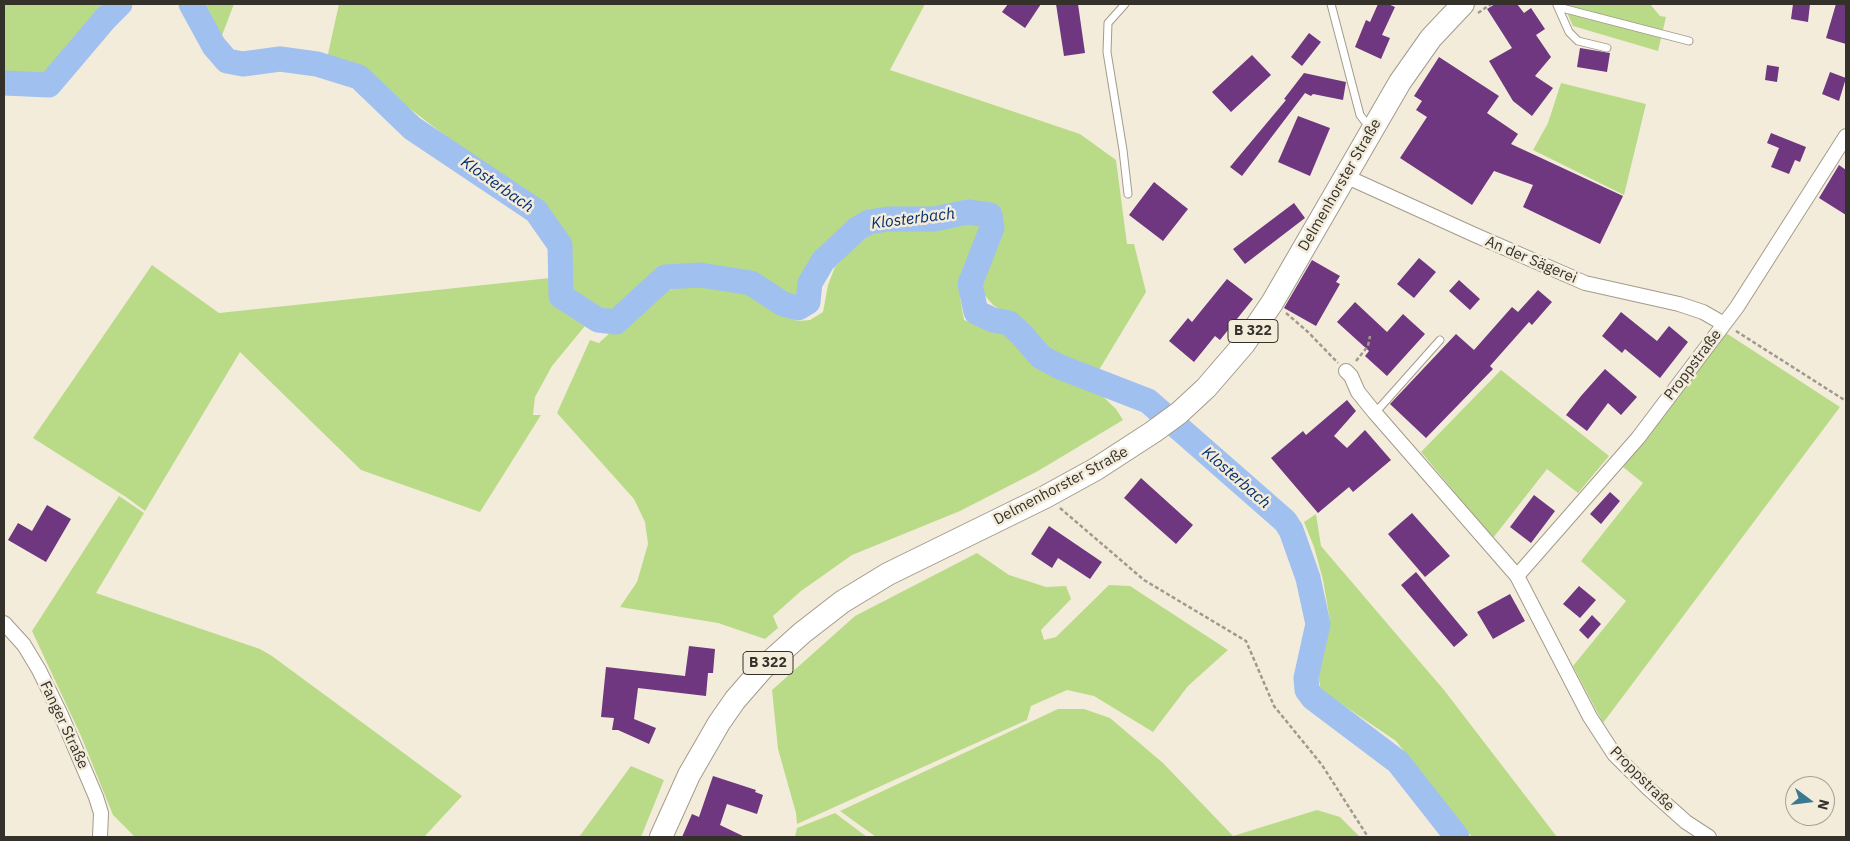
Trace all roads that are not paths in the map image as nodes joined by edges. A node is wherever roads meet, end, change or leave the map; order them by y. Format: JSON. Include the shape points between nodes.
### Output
{"nodes":[{"id":1,"x":1125,"y":4,"type":"edge"},
{"id":2,"x":1331,"y":4,"type":"edge"},
{"id":3,"x":1463,"y":4,"type":"edge"},
{"id":4,"x":1557,"y":6,"type":"edge"},
{"id":5,"x":1689,"y":41,"type":"dead end"},
{"id":6,"x":1607,"y":48,"type":"dead end"},
{"id":7,"x":1371,"y":129,"type":"junction"},
{"id":8,"x":1846,"y":136,"type":"edge"},
{"id":9,"x":1345,"y":176,"type":"junction"},
{"id":10,"x":1128,"y":194,"type":"dead end"},
{"id":11,"x":1724,"y":324,"type":"junction"},
{"id":12,"x":1440,"y":340,"type":"dead end"},
{"id":13,"x":1346,"y":372,"type":"road end"},
{"id":14,"x":1375,"y":412,"type":"junction"},
{"id":15,"x":1517,"y":576,"type":"junction"},
{"id":16,"x":4,"y":623,"type":"edge"},
{"id":17,"x":100,"y":837,"type":"edge"},
{"id":18,"x":661,"y":837,"type":"edge"},
{"id":19,"x":1709,"y":837,"type":"edge"}],
"edges":[{"from":1,"to":10,"type":"lane","via":[[1108,23],[1107,52]]},
{"from":2,"to":7,"type":"lane","via":[[1360,116]]},
{"from":3,"to":7,"type":"main road","name":"Delmenhorster Straße","number":"B 322","via":[[1414,60]]},
{"from":4,"to":5,"type":"lane"},
{"from":4,"to":6,"type":"lane","via":[[1569,32],[1578,41]]},
{"from":7,"to":9,"type":"main road","name":"Delmenhorster Straße","number":"B 322"},
{"from":8,"to":11,"type":"street","name":"Proppstraße"},
{"from":9,"to":11,"type":"street","name":"An der Sägerei","via":[[1586,283],[1678,304],[1703,312]]},
{"from":9,"to":18,"type":"main road","name":"Delmenhorster Straße","number":"B 322","via":[[1249,337],[1219,374],[1179,413],[1113,459],[1054,492],[888,574],[842,602],[802,633],[762,669],[719,724],[689,775]]},
{"from":11,"to":15,"type":"street","name":"Proppstraße","via":[[1638,438]]},
{"from":12,"to":14,"type":"lane"},
{"from":13,"to":14,"type":"street","name":"Proppstraße"},
{"from":14,"to":15,"type":"street","name":"Proppstraße"},
{"from":15,"to":19,"type":"street","name":"Proppstraße","via":[[1590,717],[1614,754],[1686,822]]},
{"from":16,"to":17,"type":"street","name":"Fanger Straße","via":[[24,645],[76,748],[96,798]]}]}
